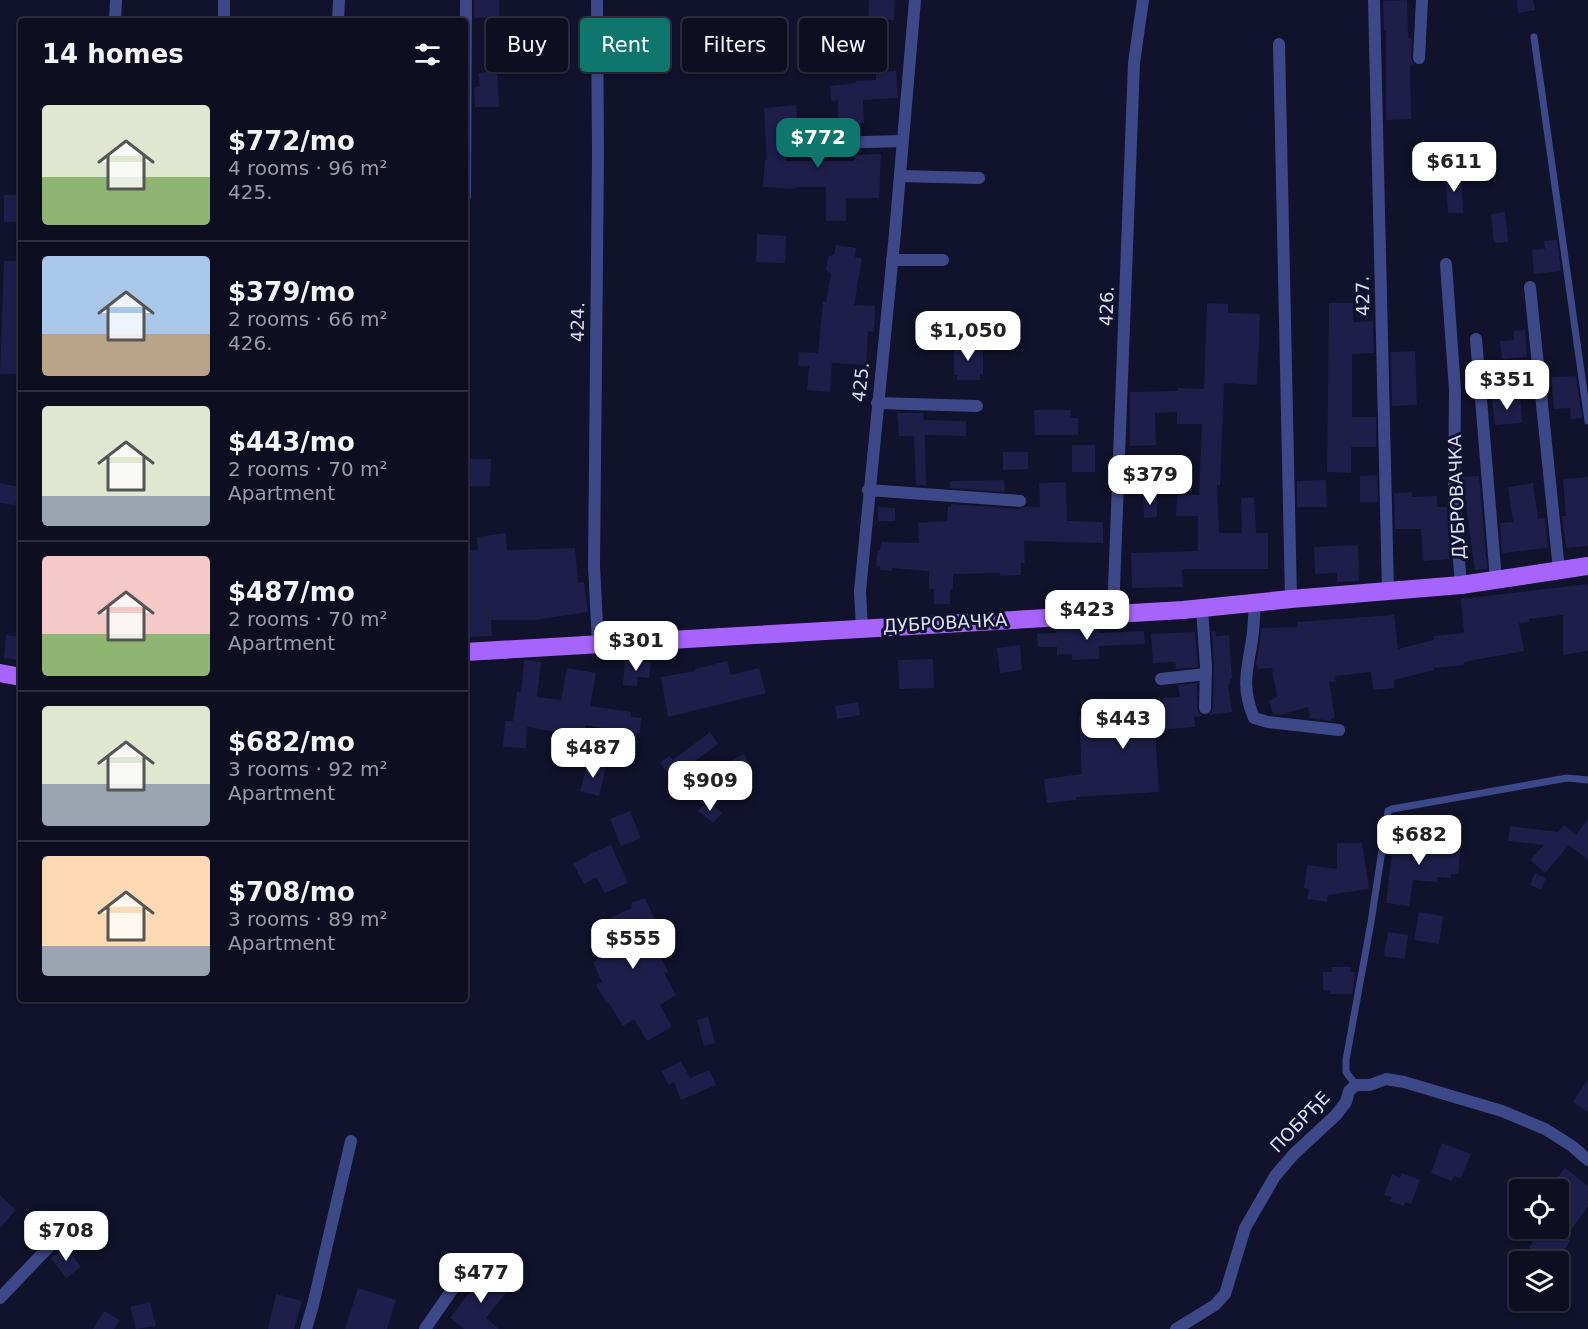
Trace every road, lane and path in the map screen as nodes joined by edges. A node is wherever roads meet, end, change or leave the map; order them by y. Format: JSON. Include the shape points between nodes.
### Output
{"nodes":[{"id":1,"x":116,"y":0,"type":"edge"},
{"id":2,"x":224,"y":0,"type":"edge"},
{"id":3,"x":339,"y":0,"type":"edge"},
{"id":4,"x":466,"y":0,"type":"edge"},
{"id":5,"x":597,"y":0,"type":"edge"},
{"id":6,"x":915,"y":0,"type":"edge"},
{"id":7,"x":1143,"y":0,"type":"edge"},
{"id":8,"x":1374,"y":0,"type":"edge"},
{"id":9,"x":1422,"y":0,"type":"edge"},
{"id":10,"x":116,"y":18,"type":"edge"},
{"id":11,"x":224,"y":18,"type":"edge"},
{"id":12,"x":338,"y":18,"type":"edge"},
{"id":13,"x":466,"y":18,"type":"edge"},
{"id":14,"x":1534,"y":38,"type":"dead end"},
{"id":15,"x":1279,"y":44,"type":"dead end"},
{"id":16,"x":1419,"y":58,"type":"dead end"},
{"id":17,"x":903,"y":141,"type":"junction"},
{"id":18,"x":791,"y":144,"type":"dead end"},
{"id":19,"x":900,"y":176,"type":"junction"},
{"id":20,"x":979,"y":178,"type":"dead end"},
{"id":21,"x":892,"y":260,"type":"junction"},
{"id":22,"x":944,"y":260,"type":"dead end"},
{"id":23,"x":1446,"y":264,"type":"dead end"},
{"id":24,"x":1530,"y":287,"type":"dead end"},
{"id":25,"x":1476,"y":339,"type":"dead end"},
{"id":26,"x":877,"y":403,"type":"junction"},
{"id":27,"x":977,"y":406,"type":"dead end"},
{"id":28,"x":1588,"y":422,"type":"edge"},
{"id":29,"x":868,"y":490,"type":"junction"},
{"id":30,"x":1020,"y":501,"type":"dead end"},
{"id":31,"x":1588,"y":566,"type":"edge"},
{"id":32,"x":1559,"y":570,"type":"junction"},
{"id":33,"x":1497,"y":580,"type":"junction"},
{"id":34,"x":1461,"y":585,"type":"junction"},
{"id":35,"x":1388,"y":592,"type":"junction"},
{"id":36,"x":1291,"y":599,"type":"junction"},
{"id":37,"x":1255,"y":602,"type":"junction"},
{"id":38,"x":1202,"y":608,"type":"junction"},
{"id":39,"x":1113,"y":614,"type":"junction"},
{"id":40,"x":862,"y":628,"type":"junction"},
{"id":41,"x":598,"y":644,"type":"junction"},
{"id":42,"x":468,"y":652,"type":"edge"},
{"id":43,"x":0,"y":673,"type":"edge"},
{"id":44,"x":1206,"y":674,"type":"junction"},
{"id":45,"x":18,"y":676,"type":"edge"},
{"id":46,"x":1161,"y":680,"type":"dead end"},
{"id":47,"x":1205,"y":708,"type":"dead end"},
{"id":48,"x":1339,"y":730,"type":"dead end"},
{"id":49,"x":1588,"y":780,"type":"edge"},
{"id":50,"x":1356,"y":1085,"type":"junction"},
{"id":51,"x":351,"y":1141,"type":"dead end"},
{"id":52,"x":1588,"y":1160,"type":"edge"},
{"id":53,"x":64,"y":1231,"type":"dead end"},
{"id":54,"x":467,"y":1268,"type":"dead end"},
{"id":55,"x":0,"y":1298,"type":"edge"},
{"id":56,"x":306,"y":1329,"type":"edge"},
{"id":57,"x":425,"y":1329,"type":"edge"},
{"id":58,"x":1176,"y":1329,"type":"edge"}],
"edges":[{"from":1,"to":10,"type":"street"},
{"from":2,"to":11,"type":"street"},
{"from":3,"to":12,"type":"street"},
{"from":4,"to":13,"type":"street"},
{"from":5,"to":41,"type":"street","name":"424.","via":[[594,566]]},
{"from":6,"to":17,"type":"street","name":"425."},
{"from":7,"to":39,"type":"street","name":"426.","via":[[1134,63]]},
{"from":8,"to":35,"type":"street","name":"427."},
{"from":9,"to":16,"type":"street"},
{"from":14,"to":28,"type":"lane"},
{"from":15,"to":36,"type":"street"},
{"from":17,"to":18,"type":"street"},
{"from":17,"to":19,"type":"street","name":"425."},
{"from":19,"to":20,"type":"street"},
{"from":19,"to":21,"type":"street","name":"425."},
{"from":21,"to":22,"type":"street"},
{"from":21,"to":26,"type":"street","name":"425."},
{"from":23,"to":34,"type":"street","name":"ДУБРОВАЧКА","via":[[1455,390],[1454,495]]},
{"from":24,"to":32,"type":"street"},
{"from":25,"to":33,"type":"street","name":"ДУБРОВАЧКА"},
{"from":26,"to":27,"type":"street"},
{"from":26,"to":29,"type":"street","name":"425."},
{"from":29,"to":30,"type":"street"},
{"from":29,"to":40,"type":"street","name":"425.","via":[[860,591]]},
{"from":31,"to":32,"type":"main road","name":"ДУБРОВАЧКА"},
{"from":32,"to":33,"type":"main road","name":"ДУБРОВАЧКА"},
{"from":33,"to":34,"type":"main road","name":"ДУБРОВАЧКА"},
{"from":34,"to":35,"type":"main road","name":"ДУБРОВАЧКА"},
{"from":35,"to":36,"type":"main road","name":"ДУБРОВАЧКА"},
{"from":36,"to":37,"type":"main road","name":"ДУБРОВАЧКА"},
{"from":37,"to":38,"type":"main road","name":"ДУБРОВАЧКА"},
{"from":37,"to":48,"type":"street","via":[[1245,676],[1254,718]]},
{"from":38,"to":39,"type":"main road","name":"ДУБРОВАЧКА"},
{"from":38,"to":44,"type":"street"},
{"from":39,"to":40,"type":"main road","name":"ДУБРОВАЧКА"},
{"from":40,"to":41,"type":"main road","name":"ДУБРОВАЧКА"},
{"from":41,"to":42,"type":"main road","name":"ДУБРОВАЧКА"},
{"from":43,"to":45,"type":"main road"},
{"from":44,"to":46,"type":"street"},
{"from":44,"to":47,"type":"street"},
{"from":49,"to":50,"type":"lane","via":[[1568,778],[1388,811],[1346,1060],[1346,1072]]},
{"from":50,"to":52,"type":"street","via":[[1370,1085],[1386,1078],[1502,1111],[1545,1129]]},
{"from":50,"to":58,"type":"street","name":"ПОБРЂЕ","via":[[1336,1115],[1275,1176],[1245,1228],[1225,1294],[1215,1305]]},
{"from":51,"to":56,"type":"street"},
{"from":53,"to":55,"type":"street"},
{"from":54,"to":57,"type":"street"}]}
